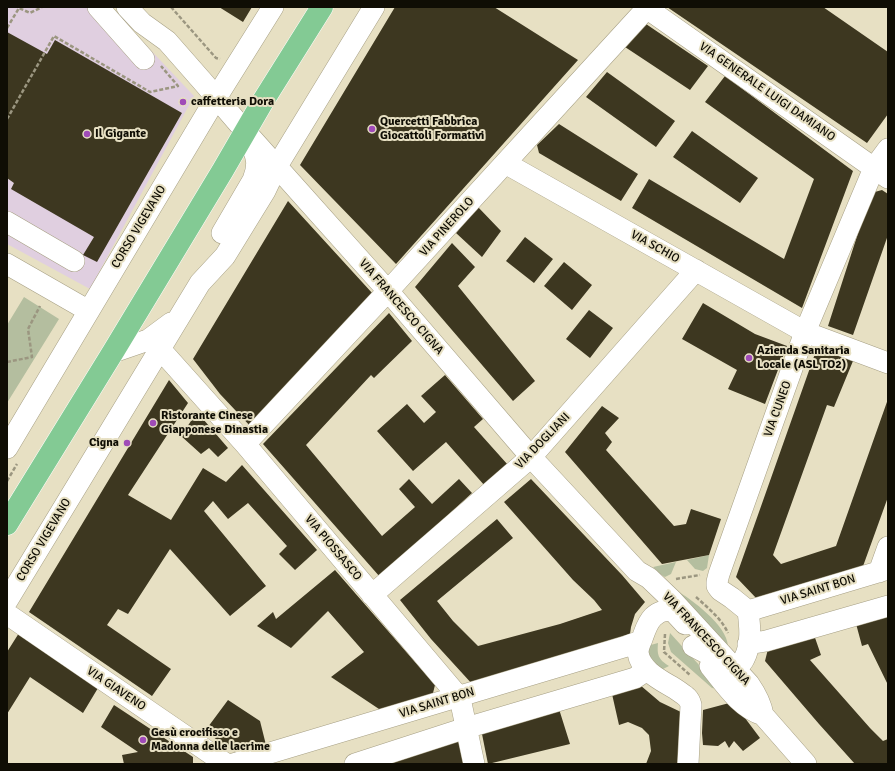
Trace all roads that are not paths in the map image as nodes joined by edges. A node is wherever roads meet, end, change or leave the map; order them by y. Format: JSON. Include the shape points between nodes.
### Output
{"nodes":[{"id":1,"x":98,"y":7,"type":"edge"},
{"id":2,"x":127,"y":7,"type":"edge"},
{"id":3,"x":147,"y":7,"type":"edge"},
{"id":4,"x":272,"y":7,"type":"edge"},
{"id":5,"x":322,"y":7,"type":"edge"},
{"id":6,"x":374,"y":7,"type":"edge"},
{"id":7,"x":646,"y":8,"type":"edge"},
{"id":8,"x":167,"y":41,"type":"junction"},
{"id":9,"x":144,"y":59,"type":"dead end"},
{"id":10,"x":216,"y":98,"type":"junction"},
{"id":11,"x":245,"y":131,"type":"junction"},
{"id":12,"x":888,"y":149,"type":"edge"},
{"id":13,"x":505,"y":163,"type":"junction"},
{"id":14,"x":277,"y":166,"type":"junction"},
{"id":15,"x":881,"y":173,"type":"edge"},
{"id":16,"x":7,"y":222,"type":"edge"},
{"id":17,"x":74,"y":261,"type":"dead end"},
{"id":18,"x":7,"y":264,"type":"edge"},
{"id":19,"x":696,"y":270,"type":"junction"},
{"id":20,"x":200,"y":283,"type":"junction"},
{"id":21,"x":388,"y":291,"type":"junction"},
{"id":22,"x":88,"y":311,"type":"junction"},
{"id":23,"x":180,"y":315,"type":"junction"},
{"id":24,"x":805,"y":332,"type":"junction"},
{"id":25,"x":160,"y":349,"type":"junction"},
{"id":26,"x":113,"y":352,"type":"junction"},
{"id":27,"x":883,"y":361,"type":"edge"},
{"id":28,"x":245,"y":444,"type":"junction"},
{"id":29,"x":7,"y":448,"type":"edge"},
{"id":30,"x":531,"y":457,"type":"junction"},
{"id":31,"x":7,"y":524,"type":"edge"},
{"id":32,"x":888,"y":547,"type":"edge"},
{"id":33,"x":637,"y":571,"type":"junction"},
{"id":34,"x":883,"y":571,"type":"edge"},
{"id":35,"x":372,"y":595,"type":"junction"},
{"id":36,"x":7,"y":601,"type":"edge"},
{"id":37,"x":888,"y":606,"type":"edge"},
{"id":38,"x":663,"y":611,"type":"junction"},
{"id":39,"x":748,"y":611,"type":"junction"},
{"id":40,"x":7,"y":614,"type":"edge"},
{"id":41,"x":641,"y":641,"type":"junction"},
{"id":42,"x":701,"y":644,"type":"junction"},
{"id":43,"x":748,"y":644,"type":"junction"},
{"id":44,"x":645,"y":668,"type":"junction"},
{"id":45,"x":735,"y":669,"type":"junction"},
{"id":46,"x":463,"y":712,"type":"junction"},
{"id":47,"x":763,"y":715,"type":"junction"},
{"id":48,"x":226,"y":764,"type":"edge"},
{"id":49,"x":233,"y":764,"type":"edge"},
{"id":50,"x":356,"y":764,"type":"edge"},
{"id":51,"x":474,"y":764,"type":"edge"},
{"id":52,"x":688,"y":764,"type":"edge"},
{"id":53,"x":806,"y":764,"type":"edge"}],
"edges":[{"from":1,"to":9,"type":"street"},
{"from":2,"to":8,"type":"street","name":"VIA FRANCESCO CIGNA","via":[[142,23]]},
{"from":3,"to":8,"type":"street","name":"VIA FRANCESCO CIGNA"},
{"from":4,"to":10,"type":"street","name":"CORSO VIGEVANO"},
{"from":5,"to":11,"type":"main road"},
{"from":6,"to":14,"type":"street","name":"CORSO VIGEVANO"},
{"from":7,"to":13,"type":"street","name":"VIA PINEROLO"},
{"from":7,"to":15,"type":"street","name":"VIA GENERALE LUIGI DAMIANO"},
{"from":8,"to":10,"type":"street","name":"VIA FRANCESCO CIGNA"},
{"from":10,"to":11,"type":"street","name":"VIA FRANCESCO CIGNA"},
{"from":10,"to":22,"type":"street","name":"CORSO VIGEVANO"},
{"from":11,"to":14,"type":"street","name":"VIA FRANCESCO CIGNA"},
{"from":11,"to":20,"type":"street","name":"CORSO VIGEVANO","via":[[257,160],[256,172],[214,246]]},
{"from":11,"to":26,"type":"main road"},
{"from":12,"to":15,"type":"street","name":"VIA CUNEO"},
{"from":13,"to":19,"type":"street","name":"VIA SCHIO"},
{"from":13,"to":21,"type":"street","name":"VIA PINEROLO"},
{"from":14,"to":20,"type":"street","name":"CORSO VIGEVANO","via":[[265,191],[225,256]]},
{"from":14,"to":21,"type":"street","name":"VIA FRANCESCO CIGNA"},
{"from":15,"to":24,"type":"street","name":"VIA CUNEO"},
{"from":16,"to":17,"type":"street"},
{"from":18,"to":22,"type":"street"},
{"from":19,"to":24,"type":"street","name":"VIA SCHIO"},
{"from":19,"to":30,"type":"street","name":"VIA DOGLIANI"},
{"from":20,"to":23,"type":"street","name":"CORSO VIGEVANO"},
{"from":21,"to":28,"type":"street","name":"VIA PINEROLO"},
{"from":21,"to":30,"type":"street","name":"VIA FRANCESCO CIGNA"},
{"from":22,"to":29,"type":"street","name":"CORSO VIGEVANO"},
{"from":23,"to":25,"type":"street","name":"CORSO VIGEVANO"},
{"from":23,"to":26,"type":"street","name":"CORSO VIGEVANO","via":[[148,340]]},
{"from":24,"to":27,"type":"street","name":"VIA SCHIO"},
{"from":24,"to":39,"type":"street","name":"VIA CUNEO","via":[[717,582],[709,580]]},
{"from":25,"to":28,"type":"street","name":"VIA PIOSSASCO"},
{"from":25,"to":36,"type":"street","name":"CORSO VIGEVANO"},
{"from":26,"to":31,"type":"main road"},
{"from":28,"to":35,"type":"street","name":"VIA PIOSSASCO"},
{"from":30,"to":33,"type":"street","name":"VIA FRANCESCO CIGNA"},
{"from":30,"to":35,"type":"street","name":"VIA DOGLIANI"},
{"from":32,"to":34,"type":"street"},
{"from":33,"to":38,"type":"street","name":"VIA FRANCESCO CIGNA","via":[[642,584]]},
{"from":33,"to":42,"type":"street","name":"VIA FRANCESCO CIGNA","via":[[656,585],[692,621]]},
{"from":34,"to":39,"type":"street","name":"VIA SAINT BON"},
{"from":35,"to":46,"type":"street","name":"VIA PIOSSASCO"},
{"from":37,"to":43,"type":"street"},
{"from":38,"to":41,"type":"street","via":[[653,617]]},
{"from":38,"to":42,"type":"street","via":[[673,610]]},
{"from":39,"to":43,"type":"street"},
{"from":40,"to":48,"type":"street","name":"VIA GIAVENO"},
{"from":41,"to":44,"type":"street","via":[[638,652]]},
{"from":41,"to":46,"type":"street","name":"VIA SAINT BON"},
{"from":42,"to":45,"type":"street","name":"VIA FRANCESCO CIGNA"},
{"from":42,"to":47,"type":"street","name":"VIA FRANCESCO CIGNA","via":[[735,696],[756,713]]},
{"from":43,"to":45,"type":"street","via":[[744,659]]},
{"from":44,"to":46,"type":"street","name":"VIA SAINT BON","via":[[635,678]]},
{"from":44,"to":52,"type":"street","via":[[690,700]]},
{"from":45,"to":47,"type":"street","name":"VIA FRANCESCO CIGNA","via":[[758,697]]},
{"from":46,"to":49,"type":"street","name":"VIA SAINT BON"},
{"from":46,"to":50,"type":"street","name":"VIA SAINT BON"},
{"from":46,"to":51,"type":"street","name":"VIA PIOSSASCO"},
{"from":47,"to":53,"type":"street","name":"VIA FRANCESCO CIGNA"}]}
